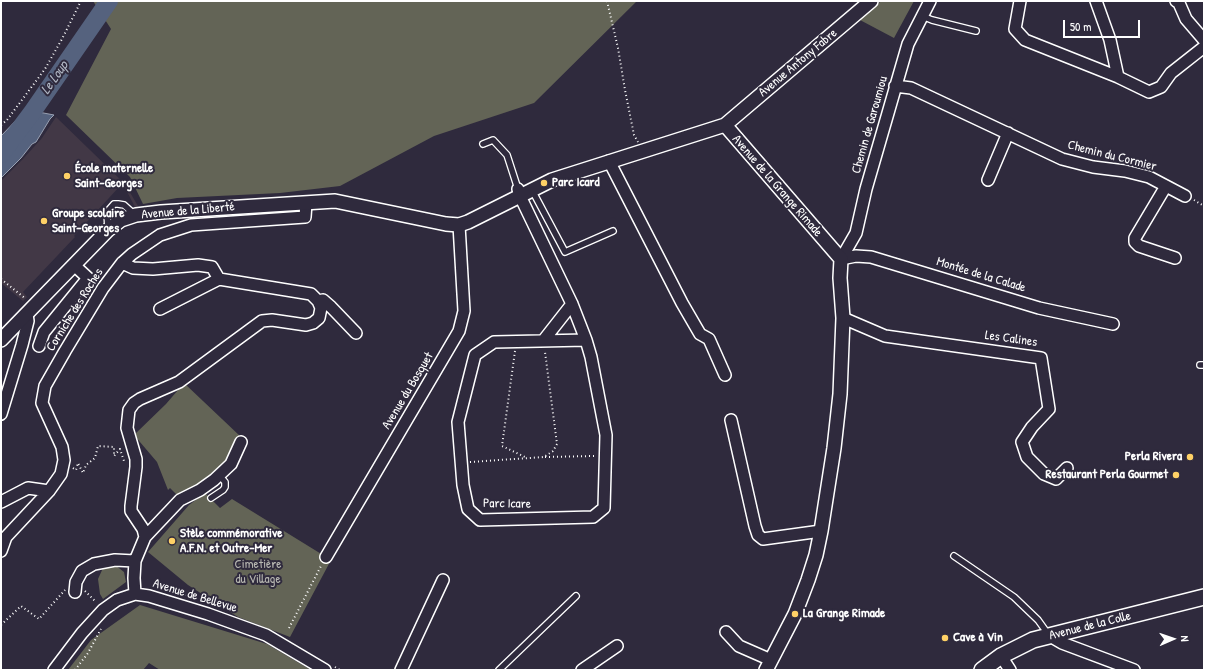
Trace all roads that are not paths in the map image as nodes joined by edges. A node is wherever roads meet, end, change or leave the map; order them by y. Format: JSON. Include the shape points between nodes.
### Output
{"nodes":[{"id":1,"x":871,"y":1,"type":"edge"},
{"id":2,"x":930,"y":1,"type":"edge"},
{"id":3,"x":1020,"y":1,"type":"edge"},
{"id":4,"x":1096,"y":1,"type":"edge"},
{"id":5,"x":1176,"y":1,"type":"edge"},
{"id":6,"x":922,"y":16,"type":"junction"},
{"id":7,"x":976,"y":31,"type":"dead end"},
{"id":8,"x":1204,"y":40,"type":"edge"},
{"id":9,"x":1204,"y":47,"type":"edge"},
{"id":10,"x":1118,"y":77,"type":"junction"},
{"id":11,"x":895,"y":86,"type":"junction"},
{"id":12,"x":725,"y":125,"type":"junction"},
{"id":13,"x":1008,"y":133,"type":"junction"},
{"id":14,"x":483,"y":144,"type":"dead end"},
{"id":15,"x":609,"y":161,"type":"junction"},
{"id":16,"x":988,"y":180,"type":"dead end"},
{"id":17,"x":1166,"y":186,"type":"junction"},
{"id":18,"x":532,"y":190,"type":"junction"},
{"id":19,"x":519,"y":192,"type":"junction"},
{"id":20,"x":1186,"y":196,"type":"dead end"},
{"id":21,"x":306,"y":203,"type":"junction"},
{"id":22,"x":459,"y":225,"type":"junction"},
{"id":23,"x":613,"y":231,"type":"dead end"},
{"id":24,"x":1175,"y":258,"type":"dead end"},
{"id":25,"x":841,"y":259,"type":"junction"},
{"id":26,"x":122,"y":263,"type":"junction"},
{"id":27,"x":74,"y":265,"type":"junction"},
{"id":28,"x":219,"y":279,"type":"junction"},
{"id":29,"x":318,"y":300,"type":"junction"},
{"id":30,"x":572,"y":304,"type":"junction"},
{"id":31,"x":160,"y":309,"type":"dead end"},
{"id":32,"x":31,"y":310,"type":"junction"},
{"id":33,"x":842,"y":318,"type":"junction"},
{"id":34,"x":1113,"y":324,"type":"dead end"},
{"id":35,"x":356,"y":333,"type":"dead end"},
{"id":36,"x":1,"y":340,"type":"edge"},
{"id":37,"x":586,"y":340,"type":"junction"},
{"id":38,"x":543,"y":341,"type":"junction"},
{"id":39,"x":42,"y":344,"type":"dead end"},
{"id":40,"x":725,"y":375,"type":"dead end"},
{"id":41,"x":1,"y":414,"type":"edge"},
{"id":42,"x":731,"y":420,"type":"dead end"},
{"id":43,"x":241,"y":442,"type":"dead end"},
{"id":44,"x":1067,"y":468,"type":"dead end"},
{"id":45,"x":220,"y":475,"type":"junction"},
{"id":46,"x":49,"y":491,"type":"junction"},
{"id":47,"x":211,"y":498,"type":"dead end"},
{"id":48,"x":1,"y":502,"type":"edge"},
{"id":49,"x":821,"y":531,"type":"junction"},
{"id":50,"x":145,"y":537,"type":"junction"},
{"id":51,"x":1,"y":552,"type":"edge"},
{"id":52,"x":326,"y":556,"type":"road end"},
{"id":53,"x":954,"y":556,"type":"dead end"},
{"id":54,"x":135,"y":561,"type":"junction"},
{"id":55,"x":443,"y":580,"type":"dead end"},
{"id":56,"x":75,"y":587,"type":"road end"},
{"id":57,"x":135,"y":594,"type":"junction"},
{"id":58,"x":576,"y":596,"type":"dead end"},
{"id":59,"x":1204,"y":597,"type":"edge"},
{"id":60,"x":726,"y":632,"type":"dead end"},
{"id":61,"x":1050,"y":636,"type":"junction"},
{"id":62,"x":617,"y":646,"type":"dead end"},
{"id":63,"x":1001,"y":656,"type":"junction"},
{"id":64,"x":768,"y":665,"type":"edge"},
{"id":65,"x":54,"y":670,"type":"edge"},
{"id":66,"x":325,"y":670,"type":"edge"},
{"id":67,"x":401,"y":670,"type":"edge"},
{"id":68,"x":499,"y":670,"type":"edge"},
{"id":69,"x":582,"y":670,"type":"edge"},
{"id":70,"x":982,"y":670,"type":"edge"},
{"id":71,"x":1010,"y":670,"type":"edge"},
{"id":72,"x":1134,"y":670,"type":"edge"}],
"edges":[{"from":1,"to":12,"type":"street","name":"Avenue Antony Fabre"},
{"from":2,"to":6,"type":"street","name":"Chemin de Garoumiou"},
{"from":3,"to":10,"type":"street","via":[[1015,29],[1025,40]]},
{"from":4,"to":10,"type":"street","via":[[1110,40]]},
{"from":5,"to":8,"type":"street","via":[[1186,19]]},
{"from":6,"to":7,"type":"lane"},
{"from":6,"to":11,"type":"street","name":"Chemin de Garoumiou","via":[[908,44]]},
{"from":9,"to":10,"type":"street","via":[[1171,72],[1161,87],[1149,92]]},
{"from":11,"to":13,"type":"street","name":"Chemin du Cormier","via":[[911,88]]},
{"from":11,"to":25,"type":"street","name":"Chemin de Garoumiou","via":[[856,233]]},
{"from":12,"to":15,"type":"street","name":"Avenue de la Grange Rimade"},
{"from":12,"to":25,"type":"street","name":"Avenue de la Grange Rimade"},
{"from":13,"to":16,"type":"street"},
{"from":13,"to":17,"type":"street","name":"Chemin du Cormier","via":[[1062,158],[1093,167],[1149,177]]},
{"from":14,"to":19,"type":"lane","via":[[493,140],[507,155]]},
{"from":15,"to":18,"type":"street","name":"Avenue de la Grange Rimade","via":[[552,180]]},
{"from":15,"to":40,"type":"street","via":[[682,302],[700,334],[709,339]]},
{"from":17,"to":20,"type":"street","name":"Chemin du Cormier"},
{"from":17,"to":24,"type":"street","name":"Chemin du Cormier","via":[[1135,242],[1139,246]]},
{"from":18,"to":19,"type":"street","name":"Avenue de la Grange Rimade"},
{"from":18,"to":23,"type":"lane","via":[[565,252]]},
{"from":19,"to":22,"type":"street","name":"Avenue de la Grange Rimade"},
{"from":19,"to":30,"type":"street","name":"Parc Icare"},
{"from":21,"to":22,"type":"street","name":"Avenue de la Grange Rimade","via":[[347,202]]},
{"from":21,"to":26,"type":"street","name":"Corniche des Roches","via":[[305,217],[191,224],[160,235]]},
{"from":21,"to":27,"type":"street","name":"Avenue de la Liberté","via":[[161,212],[121,220]]},
{"from":22,"to":52,"type":"street","name":"Avenue du Bosquet","via":[[464,311],[459,331]]},
{"from":25,"to":33,"type":"street"},
{"from":25,"to":34,"type":"street","name":"Montée de la Calade","via":[[871,257],[1039,308]]},
{"from":26,"to":28,"type":"street","via":[[133,268],[153,270],[198,265],[212,267]]},
{"from":26,"to":46,"type":"street","name":"Corniche des Roches","via":[[103,288],[45,386],[42,402],[62,447],[64,460],[61,474]]},
{"from":27,"to":32,"type":"street","name":"Avenue de la Liberté"},
{"from":27,"to":39,"type":"street","via":[[88,278],[44,332]]},
{"from":28,"to":29,"type":"street","via":[[312,294]]},
{"from":28,"to":31,"type":"street"},
{"from":29,"to":35,"type":"street","via":[[323,300],[331,306]]},
{"from":29,"to":50,"type":"street","via":[[321,308],[319,318],[313,323],[306,326],[262,320],[179,382],[134,403],[127,418],[127,428],[136,459],[131,511],[139,521]]},
{"from":30,"to":37,"type":"street","name":"Parc Icare"},
{"from":30,"to":38,"type":"street"},
{"from":32,"to":36,"type":"street","name":"Avenue de la Liberté"},
{"from":32,"to":41,"type":"street"},
{"from":33,"to":44,"type":"street","name":"Les Calines","via":[[886,336],[1041,358],[1049,409],[1022,442],[1027,457],[1044,474],[1056,479]]},
{"from":33,"to":49,"type":"street","via":[[834,448]]},
{"from":37,"to":38,"type":"street","name":"Parc Icare"},
{"from":37,"to":38,"type":"street","name":"Parc Icare","via":[[606,435],[604,508],[593,518],[480,520],[468,508],[463,485],[458,422],[475,355],[494,342]]},
{"from":42,"to":49,"type":"street","via":[[758,535],[763,539]]},
{"from":43,"to":45,"type":"street","via":[[231,464]]},
{"from":45,"to":47,"type":"lane","via":[[226,486]]},
{"from":45,"to":50,"type":"street","via":[[200,490],[180,500]]},
{"from":46,"to":48,"type":"street","via":[[28,488]]},
{"from":46,"to":51,"type":"street","name":"Corniche des Roches","via":[[6,538]]},
{"from":49,"to":64,"type":"street","via":[[808,580],[795,614]]},
{"from":50,"to":54,"type":"street"},
{"from":53,"to":61,"type":"lane","via":[[1014,596]]},
{"from":54,"to":56,"type":"street","via":[[115,560],[94,564],[82,571]]},
{"from":54,"to":57,"type":"street"},
{"from":55,"to":67,"type":"street"},
{"from":57,"to":65,"type":"street","name":"Avenue de Bellevue","via":[[117,600],[103,610]]},
{"from":57,"to":66,"type":"street","name":"Avenue de Bellevue","via":[[208,614],[266,635]]},
{"from":58,"to":68,"type":"lane"},
{"from":59,"to":61,"type":"main road","name":"Avenue de la Colle"},
{"from":60,"to":64,"type":"street","via":[[739,646]]},
{"from":61,"to":63,"type":"main road","name":"Avenue de la Colle","via":[[1034,640]]},
{"from":61,"to":72,"type":"street"},
{"from":62,"to":69,"type":"street"},
{"from":63,"to":70,"type":"main road","name":"Avenue de la Colle"},
{"from":63,"to":71,"type":"street"}]}
